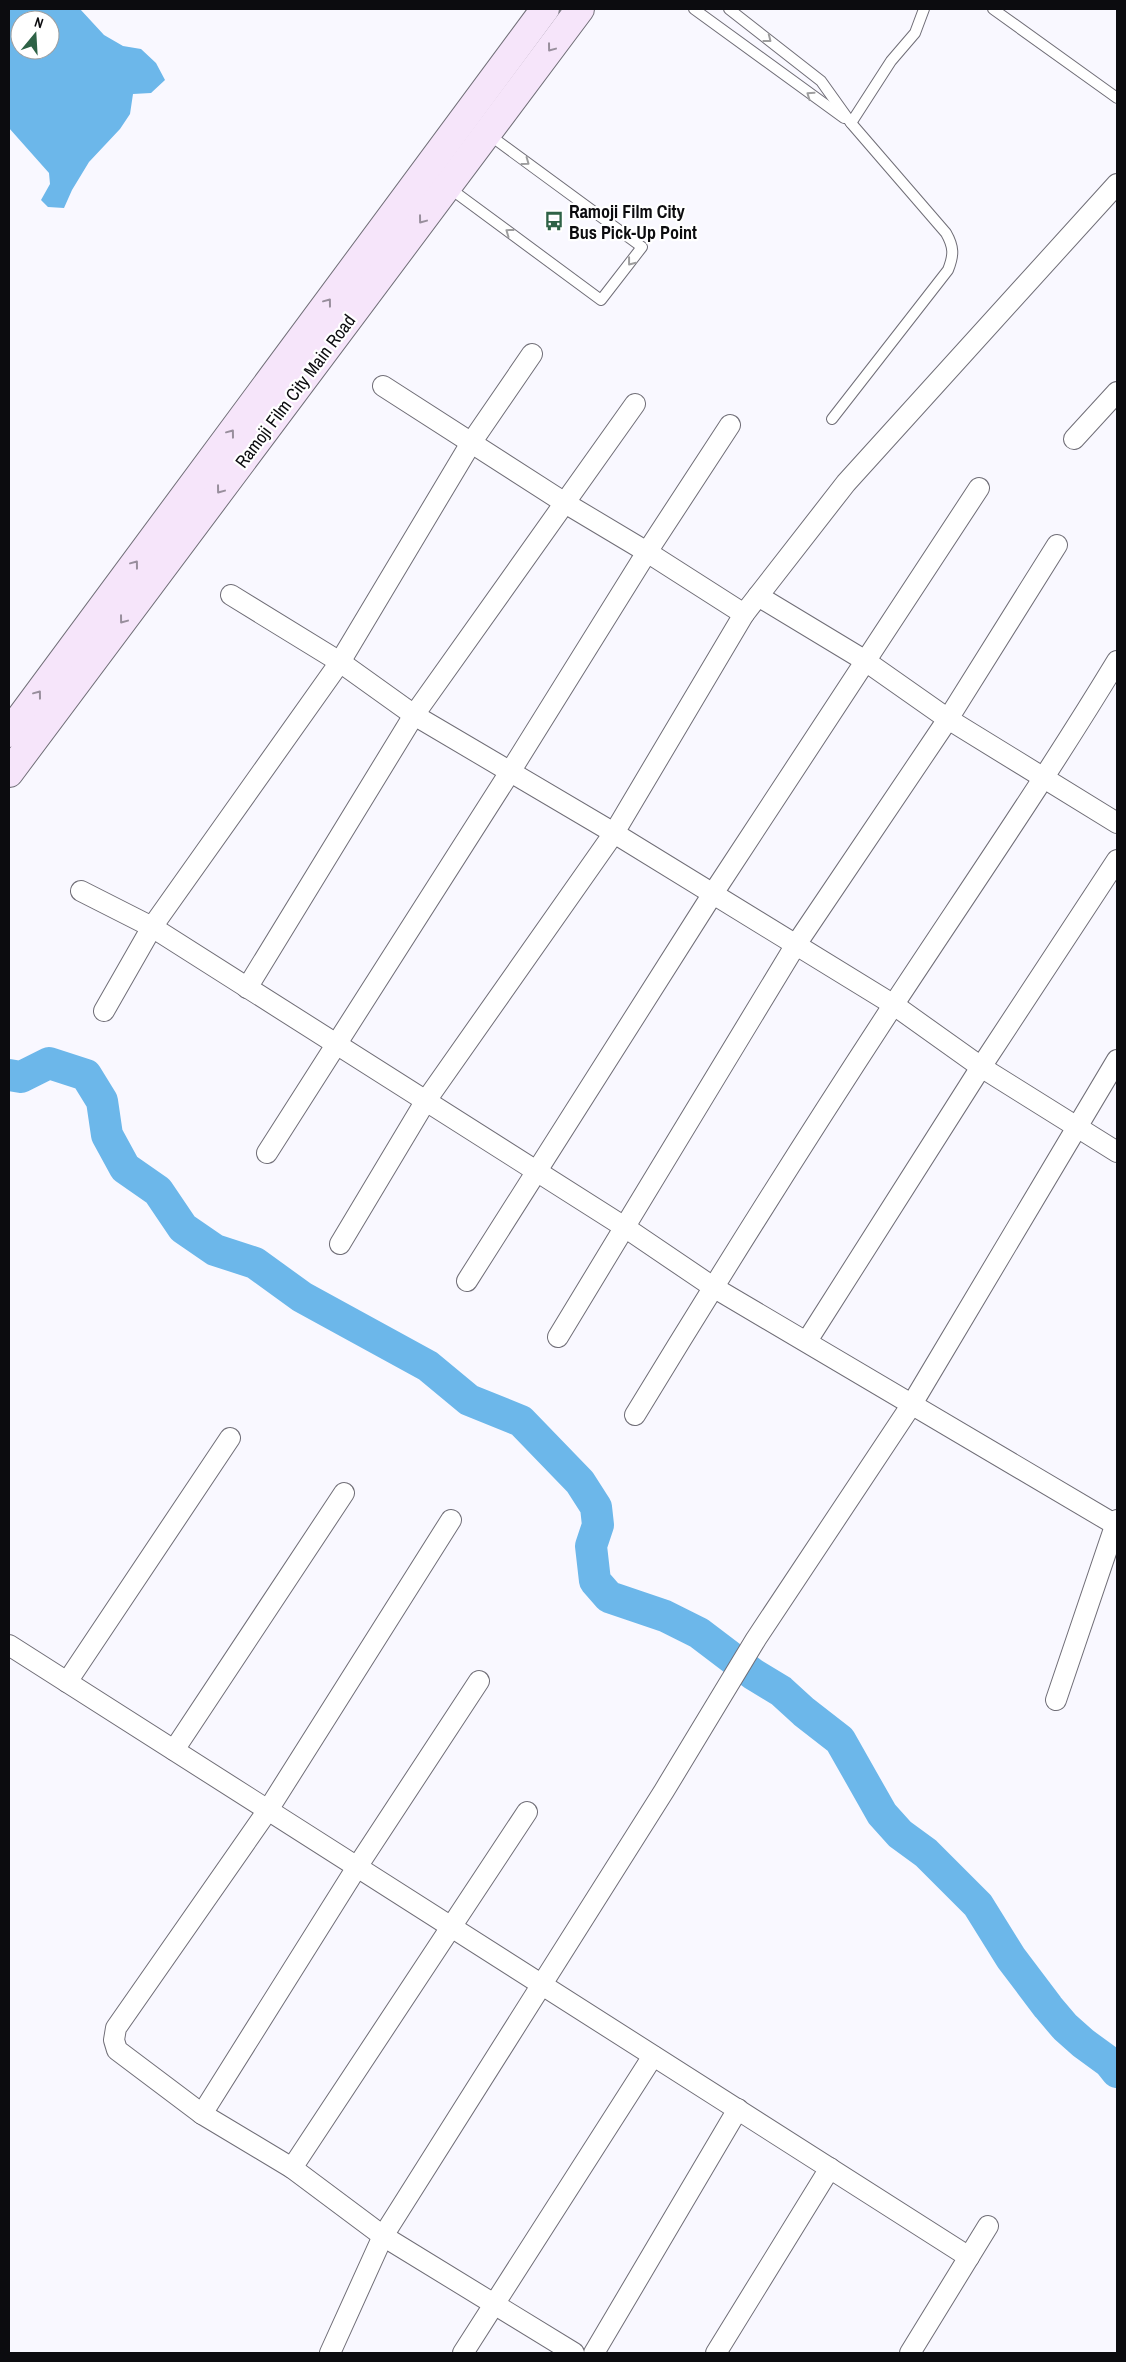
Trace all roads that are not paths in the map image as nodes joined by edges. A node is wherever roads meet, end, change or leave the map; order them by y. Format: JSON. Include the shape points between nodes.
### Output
{"nodes":[{"id":1,"x":546,"y":9,"type":"edge"},
{"id":2,"x":580,"y":9,"type":"edge"},
{"id":3,"x":694,"y":9,"type":"edge"},
{"id":4,"x":730,"y":9,"type":"edge"},
{"id":5,"x":924,"y":9,"type":"edge"},
{"id":6,"x":993,"y":9,"type":"edge"},
{"id":7,"x":1117,"y":98,"type":"edge"},
{"id":8,"x":851,"y":123,"type":"junction"},
{"id":9,"x":476,"y":126,"type":"junction"},
{"id":10,"x":1117,"y":184,"type":"edge"},
{"id":11,"x":447,"y":187,"type":"junction"},
{"id":12,"x":532,"y":354,"type":"dead end"},
{"id":13,"x":383,"y":386,"type":"dead end"},
{"id":14,"x":1117,"y":392,"type":"edge"},
{"id":15,"x":635,"y":404,"type":"dead end"},
{"id":16,"x":832,"y":419,"type":"dead end"},
{"id":17,"x":730,"y":425,"type":"dead end"},
{"id":18,"x":1074,"y":439,"type":"dead end"},
{"id":19,"x":471,"y":444,"type":"junction"},
{"id":20,"x":980,"y":488,"type":"dead end"},
{"id":21,"x":564,"y":504,"type":"junction"},
{"id":22,"x":1056,"y":545,"type":"dead end"},
{"id":23,"x":647,"y":552,"type":"junction"},
{"id":24,"x":231,"y":595,"type":"dead end"},
{"id":25,"x":758,"y":596,"type":"junction"},
{"id":26,"x":744,"y":614,"type":"junction"},
{"id":27,"x":864,"y":660,"type":"junction"},
{"id":28,"x":1117,"y":661,"type":"edge"},
{"id":29,"x":340,"y":662,"type":"junction"},
{"id":30,"x":414,"y":715,"type":"junction"},
{"id":31,"x":948,"y":719,"type":"junction"},
{"id":32,"x":9,"y":733,"type":"edge"},
{"id":33,"x":510,"y":772,"type":"junction"},
{"id":34,"x":9,"y":773,"type":"edge"},
{"id":35,"x":1045,"y":778,"type":"junction"},
{"id":36,"x":1117,"y":823,"type":"edge"},
{"id":37,"x":614,"y":833,"type":"junction"},
{"id":38,"x":1117,"y":860,"type":"edge"},
{"id":39,"x":81,"y":891,"type":"dead end"},
{"id":40,"x":712,"y":895,"type":"junction"},
{"id":41,"x":152,"y":927,"type":"junction"},
{"id":42,"x":795,"y":946,"type":"junction"},
{"id":43,"x":247,"y":988,"type":"junction"},
{"id":44,"x":894,"y":1005,"type":"junction"},
{"id":45,"x":104,"y":1011,"type":"dead end"},
{"id":46,"x":335,"y":1044,"type":"junction"},
{"id":47,"x":1117,"y":1060,"type":"edge"},
{"id":48,"x":981,"y":1068,"type":"junction"},
{"id":49,"x":425,"y":1102,"type":"junction"},
{"id":50,"x":1076,"y":1126,"type":"junction"},
{"id":51,"x":1117,"y":1152,"type":"edge"},
{"id":52,"x":267,"y":1154,"type":"dead end"},
{"id":53,"x":536,"y":1173,"type":"junction"},
{"id":54,"x":626,"y":1228,"type":"junction"},
{"id":55,"x":340,"y":1244,"type":"dead end"},
{"id":56,"x":467,"y":1281,"type":"dead end"},
{"id":57,"x":713,"y":1287,"type":"junction"},
{"id":58,"x":558,"y":1337,"type":"dead end"},
{"id":59,"x":807,"y":1341,"type":"junction"},
{"id":60,"x":912,"y":1404,"type":"junction"},
{"id":61,"x":635,"y":1415,"type":"dead end"},
{"id":62,"x":230,"y":1438,"type":"dead end"},
{"id":63,"x":344,"y":1493,"type":"dead end"},
{"id":64,"x":451,"y":1520,"type":"dead end"},
{"id":65,"x":1116,"y":1522,"type":"edge"},
{"id":66,"x":9,"y":1645,"type":"edge"},
{"id":67,"x":479,"y":1681,"type":"dead end"},
{"id":68,"x":66,"y":1682,"type":"junction"},
{"id":69,"x":1056,"y":1700,"type":"dead end"},
{"id":70,"x":174,"y":1750,"type":"junction"},
{"id":71,"x":268,"y":1810,"type":"junction"},
{"id":72,"x":527,"y":1812,"type":"dead end"},
{"id":73,"x":357,"y":1867,"type":"junction"},
{"id":74,"x":452,"y":1927,"type":"junction"},
{"id":75,"x":541,"y":1983,"type":"junction"},
{"id":76,"x":653,"y":2056,"type":"junction"},
{"id":77,"x":738,"y":2109,"type":"junction"},
{"id":78,"x":202,"y":2114,"type":"junction"},
{"id":79,"x":292,"y":2168,"type":"junction"},
{"id":80,"x":830,"y":2168,"type":"junction"},
{"id":81,"x":988,"y":2226,"type":"dead end"},
{"id":82,"x":383,"y":2236,"type":"junction"},
{"id":83,"x":969,"y":2257,"type":"junction"},
{"id":84,"x":495,"y":2305,"type":"junction"},
{"id":85,"x":330,"y":2353,"type":"edge"},
{"id":86,"x":464,"y":2353,"type":"edge"},
{"id":87,"x":574,"y":2353,"type":"edge"},
{"id":88,"x":594,"y":2353,"type":"edge"},
{"id":89,"x":716,"y":2353,"type":"edge"},
{"id":90,"x":910,"y":2353,"type":"edge"}],
"edges":[{"from":1,"to":9,"type":"street","name":"Ramoji Film City Main Road"},
{"from":2,"to":9,"type":"street","name":"Ramoji Film City Main Road","one_way":true},
{"from":8,"to":3,"type":"lane","one_way":true},
{"from":4,"to":8,"type":"lane","one_way":true,"via":[[821,82]]},
{"from":5,"to":8,"type":"lane","via":[[915,33],[891,61]]},
{"from":6,"to":7,"type":"lane"},
{"from":8,"to":16,"type":"lane","via":[[946,233],[954,256],[948,270]]},
{"from":9,"to":11,"type":"street","name":"Ramoji Film City Main Road"},
{"from":9,"to":11,"type":"lane","one_way":true,"via":[[642,247],[601,300]]},
{"from":32,"to":9,"type":"street","name":"Ramoji Film City Main Road","one_way":true},
{"from":10,"to":25,"type":"street","via":[[846,483]]},
{"from":11,"to":34,"type":"street","name":"Ramoji Film City Main Road","one_way":true},
{"from":12,"to":19,"type":"street"},
{"from":13,"to":19,"type":"street"},
{"from":14,"to":18,"type":"street"},
{"from":15,"to":21,"type":"street"},
{"from":17,"to":23,"type":"street"},
{"from":19,"to":21,"type":"street"},
{"from":19,"to":29,"type":"street"},
{"from":20,"to":27,"type":"street"},
{"from":21,"to":23,"type":"street"},
{"from":21,"to":30,"type":"street"},
{"from":22,"to":31,"type":"street"},
{"from":23,"to":26,"type":"street"},
{"from":23,"to":33,"type":"street"},
{"from":24,"to":29,"type":"street"},
{"from":25,"to":26,"type":"street"},
{"from":25,"to":27,"type":"street"},
{"from":26,"to":37,"type":"street"},
{"from":27,"to":31,"type":"street"},
{"from":27,"to":40,"type":"street"},
{"from":28,"to":35,"type":"street"},
{"from":29,"to":30,"type":"street"},
{"from":29,"to":41,"type":"street"},
{"from":30,"to":33,"type":"street"},
{"from":30,"to":43,"type":"street"},
{"from":31,"to":35,"type":"street"},
{"from":31,"to":42,"type":"street"},
{"from":33,"to":37,"type":"street"},
{"from":33,"to":46,"type":"street"},
{"from":35,"to":36,"type":"street"},
{"from":35,"to":44,"type":"street"},
{"from":37,"to":40,"type":"street"},
{"from":37,"to":49,"type":"street"},
{"from":38,"to":48,"type":"street"},
{"from":39,"to":41,"type":"street"},
{"from":40,"to":42,"type":"street"},
{"from":40,"to":53,"type":"street"},
{"from":41,"to":43,"type":"street"},
{"from":41,"to":45,"type":"street"},
{"from":42,"to":44,"type":"street"},
{"from":42,"to":54,"type":"street"},
{"from":43,"to":46,"type":"street"},
{"from":44,"to":48,"type":"street"},
{"from":44,"to":57,"type":"street"},
{"from":46,"to":49,"type":"street"},
{"from":46,"to":52,"type":"street"},
{"from":47,"to":50,"type":"street"},
{"from":48,"to":50,"type":"street"},
{"from":48,"to":59,"type":"street"},
{"from":49,"to":53,"type":"street"},
{"from":49,"to":55,"type":"street"},
{"from":50,"to":51,"type":"street"},
{"from":50,"to":60,"type":"street"},
{"from":53,"to":54,"type":"street"},
{"from":53,"to":56,"type":"street"},
{"from":54,"to":57,"type":"street"},
{"from":54,"to":58,"type":"street"},
{"from":57,"to":59,"type":"street"},
{"from":57,"to":61,"type":"street"},
{"from":59,"to":60,"type":"street"},
{"from":60,"to":65,"type":"street"},
{"from":60,"to":75,"type":"street","via":[[786,1592]]},
{"from":62,"to":68,"type":"street"},
{"from":63,"to":70,"type":"street"},
{"from":64,"to":71,"type":"street"},
{"from":65,"to":69,"type":"street"},
{"from":66,"to":68,"type":"street"},
{"from":67,"to":73,"type":"street"},
{"from":68,"to":70,"type":"street"},
{"from":70,"to":71,"type":"street"},
{"from":71,"to":73,"type":"street"},
{"from":71,"to":78,"type":"street","via":[[116,2028],[114,2040],[117,2050]]},
{"from":72,"to":74,"type":"street"},
{"from":73,"to":74,"type":"street"},
{"from":73,"to":78,"type":"street"},
{"from":74,"to":75,"type":"street"},
{"from":74,"to":79,"type":"street"},
{"from":75,"to":76,"type":"street"},
{"from":75,"to":82,"type":"street"},
{"from":76,"to":77,"type":"street"},
{"from":76,"to":84,"type":"street"},
{"from":77,"to":80,"type":"street"},
{"from":77,"to":88,"type":"street"},
{"from":78,"to":79,"type":"street"},
{"from":79,"to":82,"type":"street"},
{"from":80,"to":83,"type":"street"},
{"from":80,"to":89,"type":"street"},
{"from":81,"to":83,"type":"street"},
{"from":82,"to":84,"type":"street"},
{"from":82,"to":85,"type":"street"},
{"from":83,"to":90,"type":"street"},
{"from":84,"to":86,"type":"street"},
{"from":84,"to":87,"type":"street"}]}
